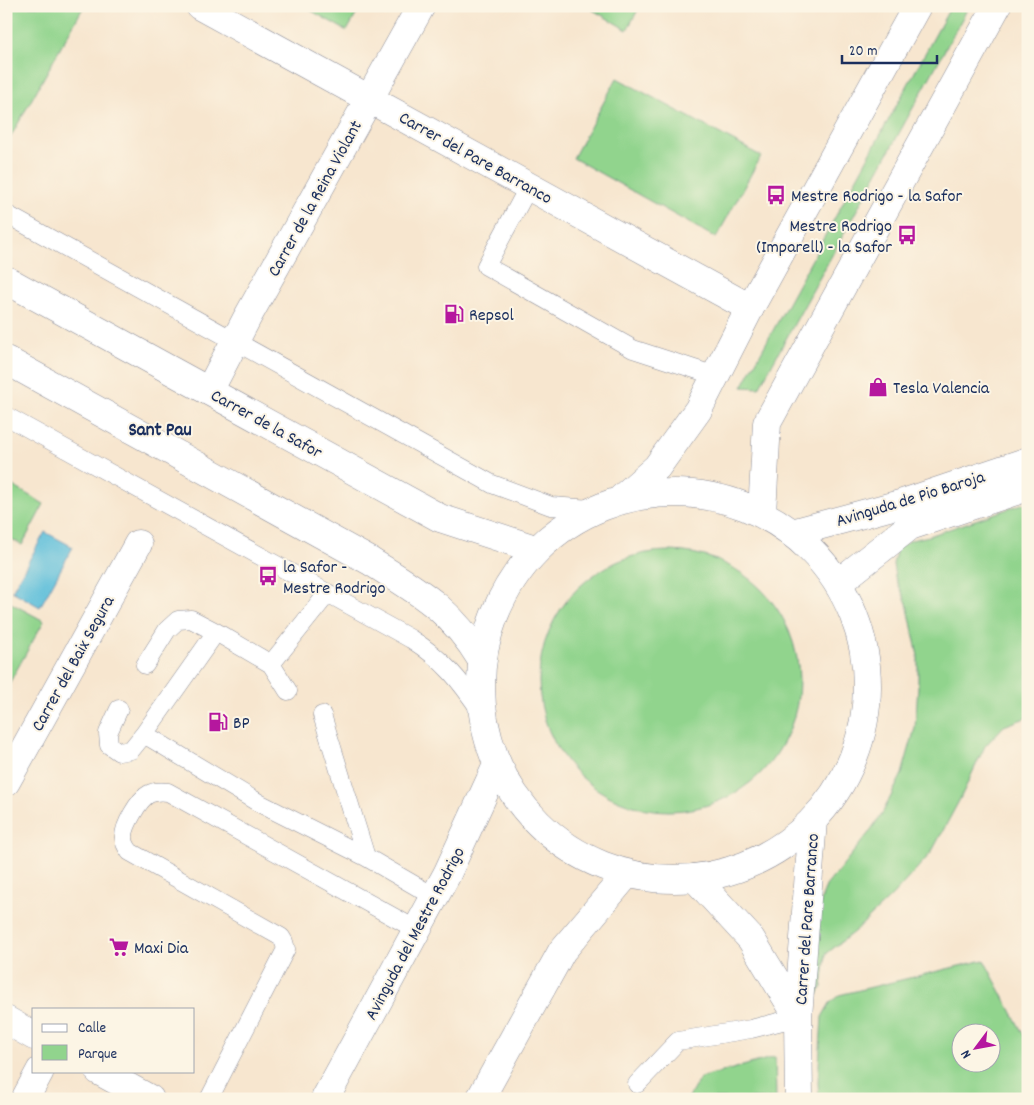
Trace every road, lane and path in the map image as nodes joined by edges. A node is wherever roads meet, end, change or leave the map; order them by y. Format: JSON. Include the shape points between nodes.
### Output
{"nodes":[{"id":1,"x":200,"y":6,"type":"edge"},
{"id":2,"x":420,"y":6,"type":"edge"},
{"id":3,"x":918,"y":6,"type":"edge"},
{"id":4,"x":997,"y":6,"type":"edge"},
{"id":5,"x":370,"y":98,"type":"junction"},
{"id":6,"x":529,"y":186,"type":"junction"},
{"id":7,"x":6,"y":214,"type":"edge"},
{"id":8,"x":6,"y":280,"type":"edge"},
{"id":9,"x":750,"y":308,"type":"junction"},
{"id":10,"x":235,"y":342,"type":"junction"},
{"id":11,"x":6,"y":360,"type":"edge"},
{"id":12,"x":716,"y":376,"type":"junction"},
{"id":13,"x":209,"y":391,"type":"junction"},
{"id":14,"x":6,"y":416,"type":"edge"},
{"id":15,"x":1028,"y":461,"type":"edge"},
{"id":16,"x":1028,"y":487,"type":"edge"},
{"id":17,"x":622,"y":498,"type":"junction"},
{"id":18,"x":591,"y":509,"type":"junction"},
{"id":19,"x":762,"y":513,"type":"junction"},
{"id":20,"x":792,"y":533,"type":"junction"},
{"id":21,"x":138,"y":544,"type":"dead end"},
{"id":22,"x":535,"y":549,"type":"junction"},
{"id":23,"x":838,"y":583,"type":"junction"},
{"id":24,"x":328,"y":594,"type":"junction"},
{"id":25,"x":216,"y":632,"type":"junction"},
{"id":26,"x":481,"y":659,"type":"junction"},
{"id":27,"x":271,"y":664,"type":"junction"},
{"id":28,"x":145,"y":665,"type":"dead end"},
{"id":29,"x":288,"y":691,"type":"dead end"},
{"id":30,"x":119,"y":709,"type":"dead end"},
{"id":31,"x":482,"y":712,"type":"junction"},
{"id":32,"x":322,"y":715,"type":"dead end"},
{"id":33,"x":144,"y":734,"type":"junction"},
{"id":34,"x":497,"y":764,"type":"junction"},
{"id":35,"x":6,"y":782,"type":"edge"},
{"id":36,"x":813,"y":820,"type":"junction"},
{"id":37,"x":366,"y":857,"type":"junction"},
{"id":38,"x":627,"y":874,"type":"junction"},
{"id":39,"x":695,"y":878,"type":"junction"},
{"id":40,"x":435,"y":896,"type":"junction"},
{"id":41,"x":417,"y":930,"type":"junction"},
{"id":42,"x":798,"y":1017,"type":"junction"},
{"id":43,"x":6,"y":1020,"type":"edge"},
{"id":44,"x":32,"y":1035,"type":"edge"},
{"id":45,"x":39,"y":1072,"type":"edge"},
{"id":46,"x":102,"y":1072,"type":"edge"},
{"id":47,"x":636,"y":1084,"type":"dead end"},
{"id":48,"x":25,"y":1099,"type":"edge"},
{"id":49,"x":150,"y":1099,"type":"edge"},
{"id":50,"x":208,"y":1099,"type":"edge"},
{"id":51,"x":325,"y":1099,"type":"edge"},
{"id":52,"x":480,"y":1099,"type":"edge"},
{"id":53,"x":799,"y":1099,"type":"edge"}],
"edges":[{"from":1,"to":5,"type":"main road","name":"Carrer del Pare Barranco"},
{"from":2,"to":5,"type":"main road","name":"Carrer de la Reina Violant"},
{"from":3,"to":9,"type":"main road"},
{"from":4,"to":19,"type":"main road","via":[[767,424]]},
{"from":5,"to":6,"type":"main road","name":"Carrer del Pare Barranco"},
{"from":5,"to":10,"type":"main road","name":"Carrer de la Reina Violant"},
{"from":6,"to":9,"type":"main road","name":"Carrer del Pare Barranco"},
{"from":6,"to":12,"type":"lane","via":[[486,266],[633,349]]},
{"from":7,"to":10,"type":"lane"},
{"from":8,"to":13,"type":"main road","name":"Carrer de la Safor"},
{"from":9,"to":12,"type":"main road"},
{"from":10,"to":13,"type":"main road","name":"Carrer de la Reina Violant"},
{"from":10,"to":18,"type":"lane","via":[[492,484],[552,506]]},
{"from":11,"to":26,"type":"main road","via":[[404,582],[431,599],[452,618]]},
{"from":12,"to":17,"type":"main road","via":[[698,410],[657,467]]},
{"from":13,"to":22,"type":"main road","name":"Carrer de la Safor","via":[[440,518]]},
{"from":14,"to":24,"type":"lane"},
{"from":15,"to":20,"type":"main road","name":"Avinguda de Pio Baroja","via":[[900,504]]},
{"from":16,"to":23,"type":"main road","name":"Avinguda de Pio Baroja","via":[[910,526]]},
{"from":17,"to":18,"type":"main road"},
{"from":17,"to":19,"type":"main road","via":[[658,492],[693,493],[729,500]]},
{"from":18,"to":22,"type":"main road"},
{"from":19,"to":20,"type":"main road"},
{"from":20,"to":23,"type":"main road","via":[[817,556]]},
{"from":21,"to":35,"type":"main road","name":"Carrer del Baix Segura"},
{"from":22,"to":26,"type":"main road","via":[[500,599],[488,628]]},
{"from":23,"to":36,"type":"main road","via":[[856,622],[866,663],[866,706],[857,747],[840,786]]},
{"from":24,"to":27,"type":"lane"},
{"from":24,"to":31,"type":"lane","via":[[424,648],[454,674]]},
{"from":25,"to":27,"type":"lane"},
{"from":25,"to":28,"type":"lane","via":[[191,619],[178,620],[167,630]]},
{"from":25,"to":33,"type":"lane"},
{"from":26,"to":31,"type":"main road"},
{"from":27,"to":29,"type":"lane"},
{"from":30,"to":33,"type":"lane","via":[[108,733],[109,745],[119,752],[131,750]]},
{"from":31,"to":34,"type":"main road"},
{"from":32,"to":37,"type":"lane"},
{"from":33,"to":37,"type":"lane","via":[[259,803]]},
{"from":34,"to":38,"type":"main road","via":[[519,802],[549,834],[586,858]]},
{"from":34,"to":40,"type":"main road","name":"Avinguda del Mestre Rodrigo"},
{"from":36,"to":39,"type":"main road","via":[[760,860],[728,872]]},
{"from":36,"to":42,"type":"main road","name":"Carrer del Pare Barranco"},
{"from":37,"to":40,"type":"lane"},
{"from":38,"to":39,"type":"main road","via":[[661,879]]},
{"from":38,"to":52,"type":"main road","via":[[562,951]]},
{"from":39,"to":42,"type":"main road","name":"Carrer del Pare Barranco","via":[[751,939]]},
{"from":40,"to":41,"type":"main road","name":"Avinguda del Mestre Rodrigo"},
{"from":41,"to":50,"type":"lane","via":[[168,792],[157,791],[147,795],[124,830],[130,852],[281,937],[286,949]]},
{"from":41,"to":51,"type":"main road","name":"Avinguda del Mestre Rodrigo"},
{"from":42,"to":47,"type":"lane","via":[[751,1029],[678,1041]]},
{"from":42,"to":53,"type":"main road","name":"Carrer del Pare Barranco"},
{"from":43,"to":44,"type":"main road"},
{"from":45,"to":48,"type":"main road"},
{"from":46,"to":49,"type":"main road"}]}
